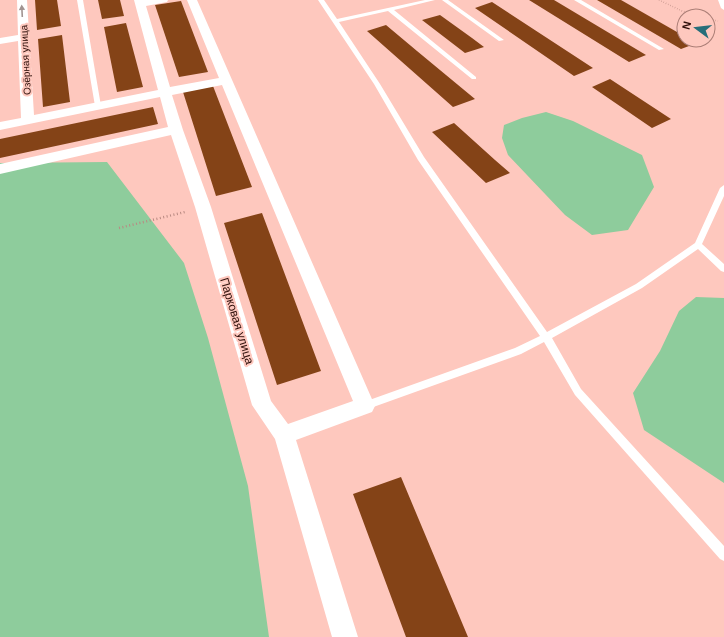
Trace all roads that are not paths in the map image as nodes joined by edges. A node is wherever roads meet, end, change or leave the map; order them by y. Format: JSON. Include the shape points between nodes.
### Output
{"nodes":[{"id":1,"x":22,"y":0,"type":"edge"},
{"id":2,"x":80,"y":0,"type":"edge"},
{"id":3,"x":163,"y":0,"type":"edge"},
{"id":4,"x":192,"y":0,"type":"edge"},
{"id":5,"x":321,"y":0,"type":"edge"},
{"id":6,"x":432,"y":0,"type":"edge"},
{"id":7,"x":445,"y":0,"type":"edge"},
{"id":8,"x":577,"y":0,"type":"edge"},
{"id":9,"x":721,"y":0,"type":"edge"},
{"id":10,"x":140,"y":2,"type":"edge"},
{"id":11,"x":724,"y":8,"type":"edge"},
{"id":12,"x":389,"y":9,"type":"junction"},
{"id":13,"x":336,"y":21,"type":"junction"},
{"id":14,"x":24,"y":37,"type":"junction"},
{"id":15,"x":501,"y":40,"type":"dead end"},
{"id":16,"x":0,"y":41,"type":"edge"},
{"id":17,"x":662,"y":49,"type":"dead end"},
{"id":18,"x":474,"y":78,"type":"dead end"},
{"id":19,"x":226,"y":80,"type":"junction"},
{"id":20,"x":165,"y":92,"type":"junction"},
{"id":21,"x":98,"y":106,"type":"junction"},
{"id":22,"x":28,"y":120,"type":"junction"},
{"id":23,"x":0,"y":126,"type":"edge"},
{"id":24,"x":176,"y":130,"type":"junction"},
{"id":25,"x":0,"y":169,"type":"edge"},
{"id":26,"x":724,"y":189,"type":"edge"},
{"id":27,"x":698,"y":245,"type":"junction"},
{"id":28,"x":724,"y":269,"type":"edge"},
{"id":29,"x":546,"y":338,"type":"junction"},
{"id":30,"x":365,"y":406,"type":"junction"},
{"id":31,"x":284,"y":435,"type":"junction"},
{"id":32,"x":724,"y":555,"type":"edge"},
{"id":33,"x":345,"y":637,"type":"edge"}],
"edges":[{"from":14,"to":1,"type":"street","name":"Озёрная улица","one_way":true},
{"from":2,"to":21,"type":"lane"},
{"from":3,"to":10,"type":"street"},
{"from":4,"to":19,"type":"street"},
{"from":5,"to":13,"type":"lane"},
{"from":6,"to":12,"type":"lane"},
{"from":7,"to":15,"type":"lane"},
{"from":8,"to":17,"type":"lane"},
{"from":9,"to":11,"type":"lane"},
{"from":10,"to":20,"type":"street","name":"Парковая улица"},
{"from":12,"to":13,"type":"lane"},
{"from":12,"to":18,"type":"lane"},
{"from":13,"to":29,"type":"lane","via":[[421,158]]},
{"from":14,"to":16,"type":"street"},
{"from":14,"to":22,"type":"street","name":"Озёрная улица"},
{"from":19,"to":20,"type":"street"},
{"from":19,"to":30,"type":"street"},
{"from":20,"to":21,"type":"street"},
{"from":20,"to":24,"type":"street","name":"Парковая улица"},
{"from":21,"to":22,"type":"street"},
{"from":22,"to":23,"type":"street"},
{"from":24,"to":25,"type":"street"},
{"from":24,"to":31,"type":"street","name":"Парковая улица","via":[[203,207],[262,405]]},
{"from":26,"to":27,"type":"lane"},
{"from":27,"to":28,"type":"lane"},
{"from":27,"to":29,"type":"lane","via":[[639,286]]},
{"from":29,"to":30,"type":"lane","via":[[518,351]]},
{"from":29,"to":32,"type":"lane","via":[[578,392]]},
{"from":30,"to":31,"type":"street"},
{"from":31,"to":33,"type":"street","name":"Парковая улица"}]}
